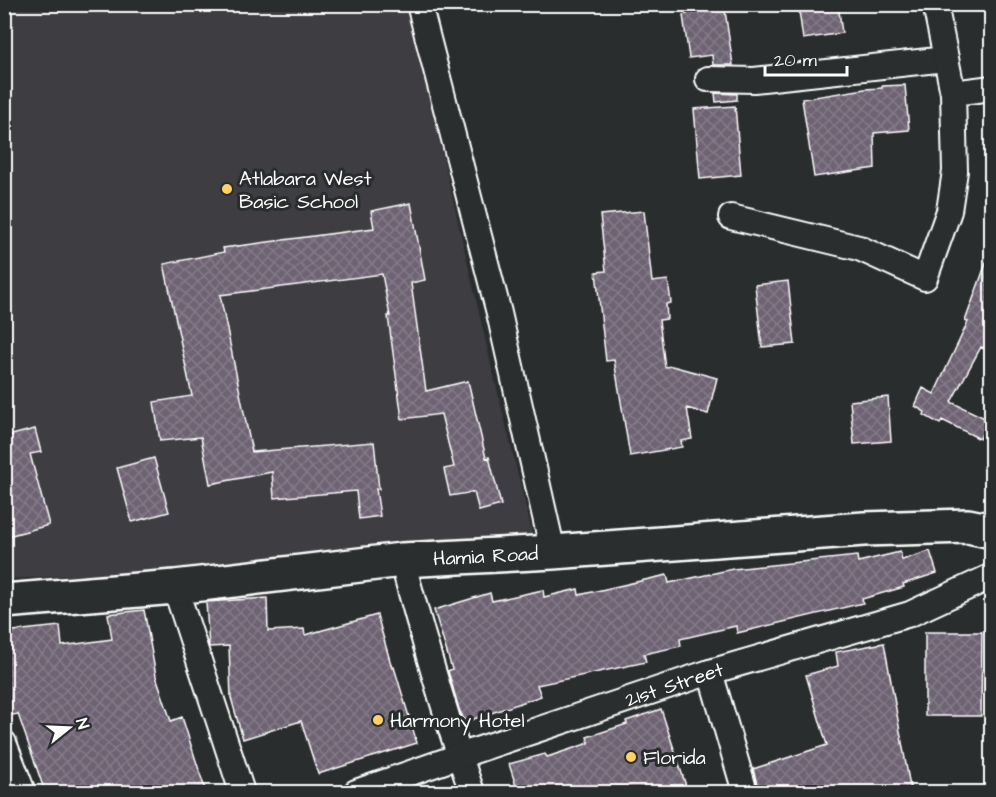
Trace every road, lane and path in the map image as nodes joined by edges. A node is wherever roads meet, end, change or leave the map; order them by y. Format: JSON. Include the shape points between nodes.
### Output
{"nodes":[{"id":1,"x":419,"y":4,"type":"edge"},
{"id":2,"x":935,"y":4,"type":"edge"},
{"id":3,"x":946,"y":59,"type":"junction"},
{"id":4,"x":708,"y":79,"type":"dead end"},
{"id":5,"x":992,"y":88,"type":"edge"},
{"id":6,"x":953,"y":93,"type":"junction"},
{"id":7,"x":731,"y":217,"type":"dead end"},
{"id":8,"x":984,"y":525,"type":"edge"},
{"id":9,"x":553,"y":552,"type":"junction"},
{"id":10,"x":402,"y":560,"type":"junction"},
{"id":11,"x":992,"y":576,"type":"edge"},
{"id":12,"x":175,"y":587,"type":"junction"},
{"id":13,"x":4,"y":601,"type":"edge"},
{"id":14,"x":711,"y":672,"type":"junction"},
{"id":15,"x":4,"y":743,"type":"edge"},
{"id":16,"x":459,"y":756,"type":"junction"},
{"id":17,"x":23,"y":792,"type":"edge"},
{"id":18,"x":243,"y":792,"type":"edge"},
{"id":19,"x":356,"y":792,"type":"edge"},
{"id":20,"x":472,"y":792,"type":"edge"},
{"id":21,"x":745,"y":792,"type":"edge"}],
"edges":[{"from":1,"to":9,"type":"street","via":[[499,313]]},
{"from":2,"to":3,"type":"street"},
{"from":3,"to":4,"type":"street","via":[[754,80]]},
{"from":3,"to":6,"type":"street"},
{"from":5,"to":6,"type":"street"},
{"from":6,"to":7,"type":"street","via":[[955,171],[949,211],[925,278],[859,248]]},
{"from":8,"to":9,"type":"main road","name":"Hamia Road","via":[[864,529]]},
{"from":9,"to":10,"type":"main road","name":"Hamia Road"},
{"from":10,"to":12,"type":"main road","name":"Hamia Road"},
{"from":10,"to":16,"type":"street"},
{"from":11,"to":14,"type":"street","name":"21st Street","via":[[910,614]]},
{"from":12,"to":13,"type":"main road","name":"Hamia Road"},
{"from":12,"to":18,"type":"street"},
{"from":14,"to":16,"type":"street","name":"21st Street"},
{"from":14,"to":21,"type":"street"},
{"from":15,"to":17,"type":"street"},
{"from":16,"to":19,"type":"street","name":"21st Street"},
{"from":16,"to":20,"type":"street"}]}
